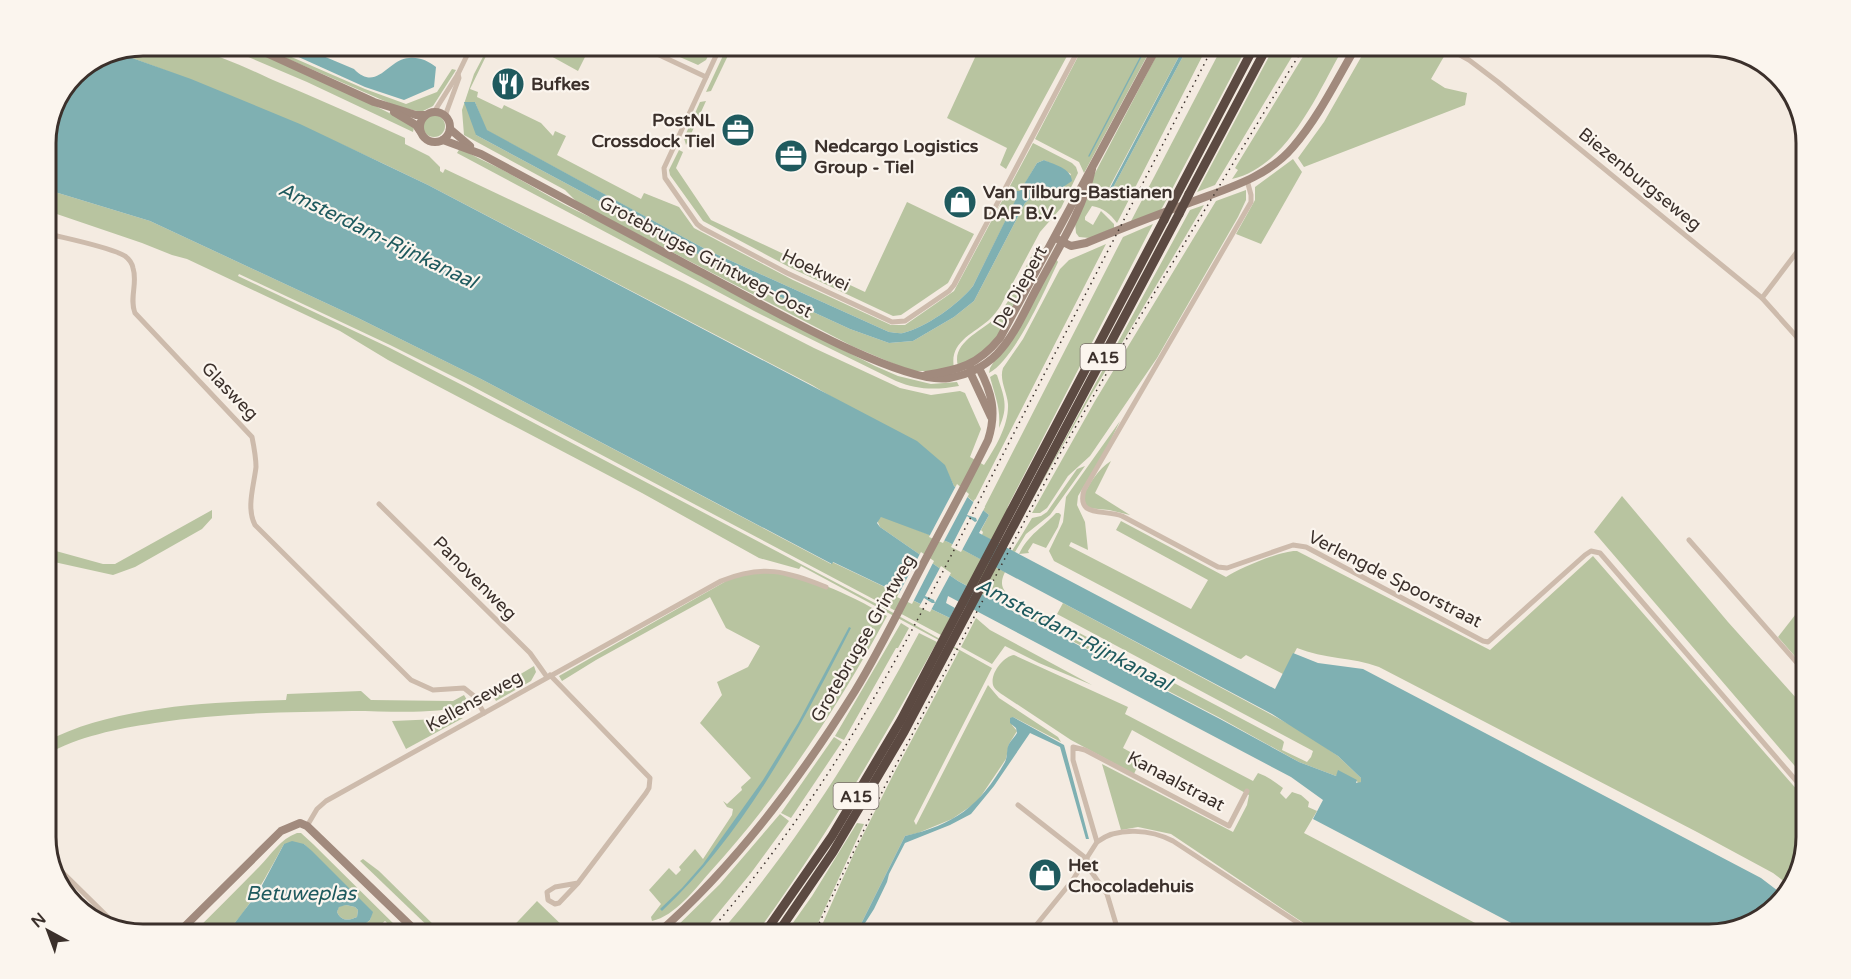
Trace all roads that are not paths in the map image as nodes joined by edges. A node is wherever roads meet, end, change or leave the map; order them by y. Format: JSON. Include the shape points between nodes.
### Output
{"nodes":[{"id":1,"x":273,"y":56,"type":"edge"},
{"id":2,"x":467,"y":56,"type":"edge"},
{"id":3,"x":661,"y":56,"type":"edge"},
{"id":4,"x":716,"y":56,"type":"edge"},
{"id":5,"x":1075,"y":56,"type":"edge"},
{"id":6,"x":1152,"y":56,"type":"edge"},
{"id":7,"x":1249,"y":56,"type":"edge"},
{"id":8,"x":1262,"y":56,"type":"edge"},
{"id":9,"x":1350,"y":56,"type":"edge"},
{"id":10,"x":1462,"y":56,"type":"edge"},
{"id":11,"x":458,"y":74,"type":"junction"},
{"id":12,"x":706,"y":77,"type":"junction"},
{"id":13,"x":374,"y":102,"type":"junction"},
{"id":14,"x":430,"y":114,"type":"junction"},
{"id":15,"x":445,"y":116,"type":"junction"},
{"id":16,"x":450,"y":129,"type":"junction"},
{"id":17,"x":420,"y":131,"type":"junction"},
{"id":18,"x":443,"y":140,"type":"junction"},
{"id":19,"x":481,"y":154,"type":"junction"},
{"id":20,"x":1247,"y":180,"type":"junction"},
{"id":21,"x":56,"y":236,"type":"edge"},
{"id":22,"x":1060,"y":237,"type":"junction"},
{"id":23,"x":1795,"y":254,"type":"edge"},
{"id":24,"x":1762,"y":298,"type":"junction"},
{"id":25,"x":1795,"y":335,"type":"edge"},
{"id":26,"x":973,"y":368,"type":"junction"},
{"id":27,"x":1024,"y":498,"type":"junction"},
{"id":28,"x":379,"y":504,"type":"dead end"},
{"id":29,"x":1689,"y":540,"type":"dead end"},
{"id":30,"x":826,"y":588,"type":"dead end"},
{"id":31,"x":941,"y":654,"type":"junction"},
{"id":32,"x":1796,"y":661,"type":"edge"},
{"id":33,"x":548,"y":676,"type":"junction"},
{"id":34,"x":484,"y":713,"type":"junction"},
{"id":35,"x":1796,"y":780,"type":"edge"},
{"id":36,"x":1247,"y":791,"type":"dead end"},
{"id":37,"x":1018,"y":805,"type":"dead end"},
{"id":38,"x":307,"y":826,"type":"junction"},
{"id":39,"x":1097,"y":842,"type":"junction"},
{"id":40,"x":1086,"y":861,"type":"junction"},
{"id":41,"x":63,"y":873,"type":"edge"},
{"id":42,"x":578,"y":883,"type":"junction"},
{"id":43,"x":107,"y":916,"type":"edge"},
{"id":44,"x":187,"y":924,"type":"edge"},
{"id":45,"x":409,"y":924,"type":"edge"},
{"id":46,"x":667,"y":924,"type":"edge"},
{"id":47,"x":771,"y":924,"type":"edge"},
{"id":48,"x":784,"y":924,"type":"edge"},
{"id":49,"x":1037,"y":924,"type":"edge"},
{"id":50,"x":1116,"y":924,"type":"edge"},
{"id":51,"x":1300,"y":924,"type":"edge"}],
"edges":[{"from":1,"to":13,"type":"main road"},
{"from":2,"to":11,"type":"street"},
{"from":3,"to":12,"type":"street"},
{"from":4,"to":12,"type":"street","name":"Hoekwei"},
{"from":5,"to":12,"type":"street","name":"Hoekwei","via":[[954,285],[905,321],[892,322],[787,273],[697,224],[663,173]]},
{"from":6,"to":22,"type":"main road","name":"De Diepert"},
{"from":7,"to":27,"type":"highway","number":"A15","bridge":true},
{"from":8,"to":27,"type":"highway","number":"A15","bridge":true},
{"from":9,"to":20,"type":"main road","via":[[1292,148]]},
{"from":10,"to":24,"type":"street","name":"Biezenburgseweg"},
{"from":11,"to":14,"type":"street"},
{"from":11,"to":15,"type":"street"},
{"from":13,"to":14,"type":"main road","via":[[416,115]]},
{"from":13,"to":17,"type":"main road"},
{"from":14,"to":15,"type":"main road"},
{"from":14,"to":17,"type":"main road","via":[[420,122]]},
{"from":15,"to":16,"type":"main road"},
{"from":16,"to":18,"type":"main road"},
{"from":16,"to":19,"type":"main road","name":"Grotebrugse Grintweg-Oost"},
{"from":17,"to":18,"type":"main road","via":[[430,142]]},
{"from":18,"to":19,"type":"main road","name":"Grotebrugse Grintweg-Oost"},
{"from":19,"to":26,"type":"main road","name":"Grotebrugse Grintweg-Oost","via":[[814,332],[894,368],[921,376]]},
{"from":20,"to":22,"type":"main road","via":[[1081,244],[1071,246]]},
{"from":20,"to":35,"type":"street","name":"Verlengde Spoorstraat","via":[[1251,202],[1084,490],[1082,506],[1122,516],[1218,567],[1227,568],[1293,545],[1306,547],[1488,642],[1585,555],[1591,551],[1599,553]]},
{"from":21,"to":34,"type":"street","name":"Glasweg","via":[[124,255],[129,260],[134,274],[131,305],[135,314],[252,437],[256,465],[251,506],[255,525],[411,680],[433,690],[464,688]]},
{"from":22,"to":26,"type":"main road","name":"De Diepert","via":[[1000,338]]},
{"from":23,"to":24,"type":"street"},
{"from":24,"to":25,"type":"street","name":"Biezenburgseweg"},
{"from":26,"to":46,"type":"main road","name":"Grotebrugse Grintweg","via":[[993,400],[990,434],[886,636],[855,690],[780,800],[730,861]]},
{"from":27,"to":31,"type":"highway","number":"A15"},
{"from":28,"to":33,"type":"street","name":"Panovenweg","via":[[530,652]]},
{"from":29,"to":32,"type":"street"},
{"from":30,"to":33,"type":"street","name":"Kellenseweg","via":[[787,573],[740,574],[701,591]]},
{"from":31,"to":47,"type":"highway","number":"A15","via":[[861,789]]},
{"from":31,"to":48,"type":"highway","number":"A15","via":[[862,806]]},
{"from":33,"to":34,"type":"street","name":"Kellenseweg"},
{"from":33,"to":42,"type":"street","name":"Panovenweg","via":[[650,778],[646,794]]},
{"from":34,"to":38,"type":"street","name":"Kellenseweg","via":[[326,801]]},
{"from":36,"to":39,"type":"street","name":"Kanaalstraat","via":[[1229,826],[1073,747],[1073,760]]},
{"from":37,"to":40,"type":"street"},
{"from":38,"to":44,"type":"main road","via":[[300,823],[281,831]]},
{"from":38,"to":45,"type":"main road"},
{"from":39,"to":40,"type":"street"},
{"from":39,"to":51,"type":"street","via":[[1128,832],[1161,834]]},
{"from":40,"to":49,"type":"street"},
{"from":40,"to":50,"type":"street","via":[[1107,894]]},
{"from":41,"to":43,"type":"street"},
{"from":42,"to":42,"type":"street","via":[[550,889],[548,900],[559,903]]}]}
